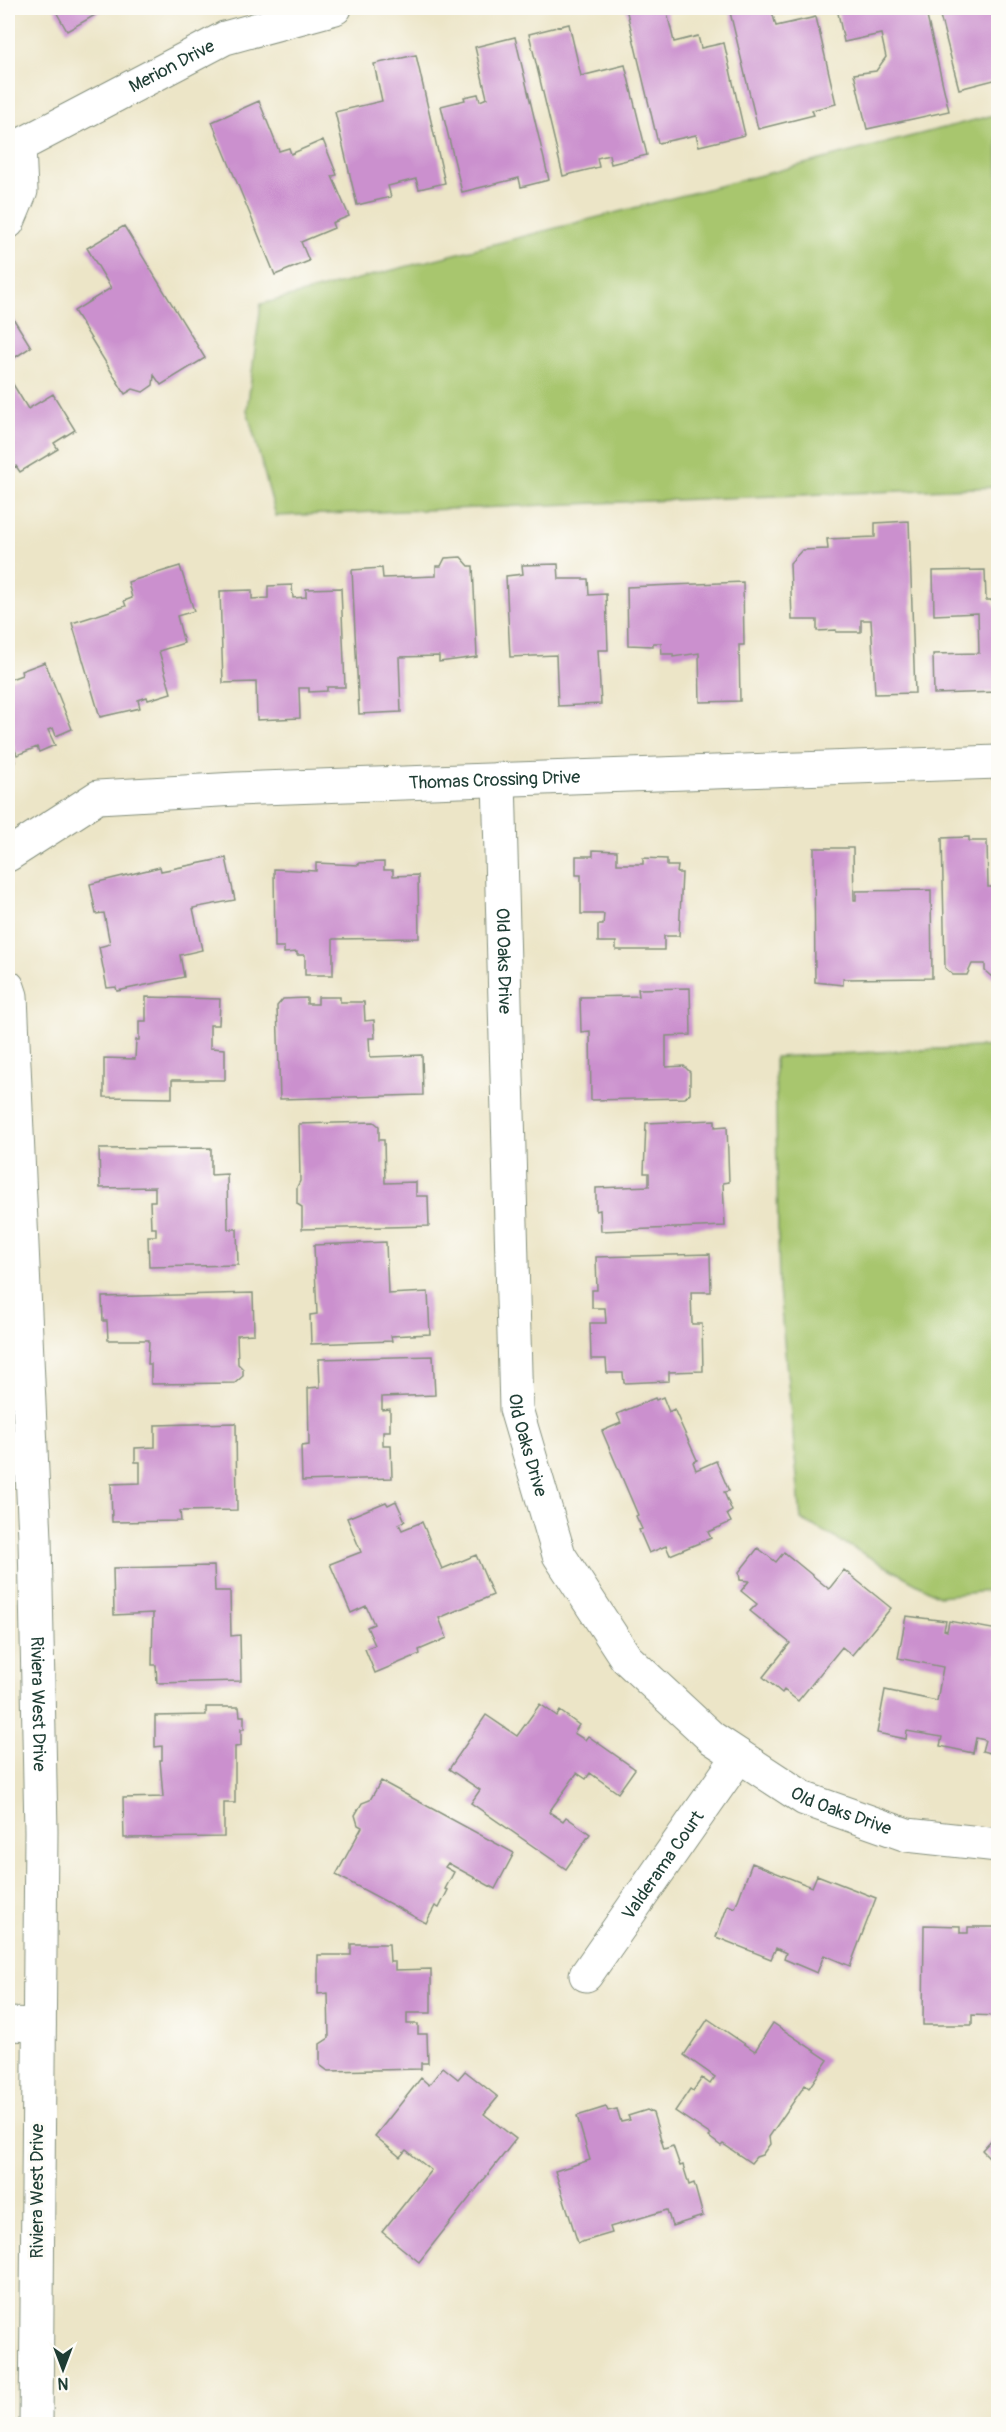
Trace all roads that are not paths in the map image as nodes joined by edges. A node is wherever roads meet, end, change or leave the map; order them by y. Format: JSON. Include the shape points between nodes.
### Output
{"nodes":[{"id":1,"x":335,"y":8,"type":"edge"},
{"id":2,"x":13,"y":144,"type":"edge"},
{"id":3,"x":8,"y":222,"type":"edge"},
{"id":4,"x":999,"y":762,"type":"edge"},
{"id":5,"x":499,"y":780,"type":"junction"},
{"id":6,"x":8,"y":855,"type":"edge"},
{"id":7,"x":8,"y":987,"type":"edge"},
{"id":8,"x":22,"y":1539,"type":"edge"},
{"id":9,"x":739,"y":1756,"type":"junction"},
{"id":10,"x":999,"y":1845,"type":"edge"},
{"id":11,"x":586,"y":1975,"type":"dead end"},
{"id":12,"x":23,"y":2025,"type":"edge"},
{"id":13,"x":36,"y":2424,"type":"edge"}],
"edges":[{"from":1,"to":2,"type":"street","name":"Merion Drive","via":[[225,38]]},
{"from":2,"to":3,"type":"street","name":"Merion Drive","via":[[21,191]]},
{"from":4,"to":5,"type":"street","name":"Thomas Crossing Drive"},
{"from":5,"to":6,"type":"street","name":"Thomas Crossing Drive","via":[[98,797]]},
{"from":5,"to":9,"type":"street","name":"Old Oaks Drive","via":[[516,1409],[559,1555],[626,1659],[712,1738]]},
{"from":7,"to":8,"type":"street","name":"Riviera West Drive"},
{"from":8,"to":12,"type":"street","name":"Riviera West Drive","via":[[41,1831]]},
{"from":9,"to":10,"type":"street","name":"Old Oaks Drive","via":[[805,1799],[907,1835]]},
{"from":9,"to":11,"type":"street","name":"Valderama Court"},
{"from":12,"to":13,"type":"street","name":"Riviera West Drive"}]}
